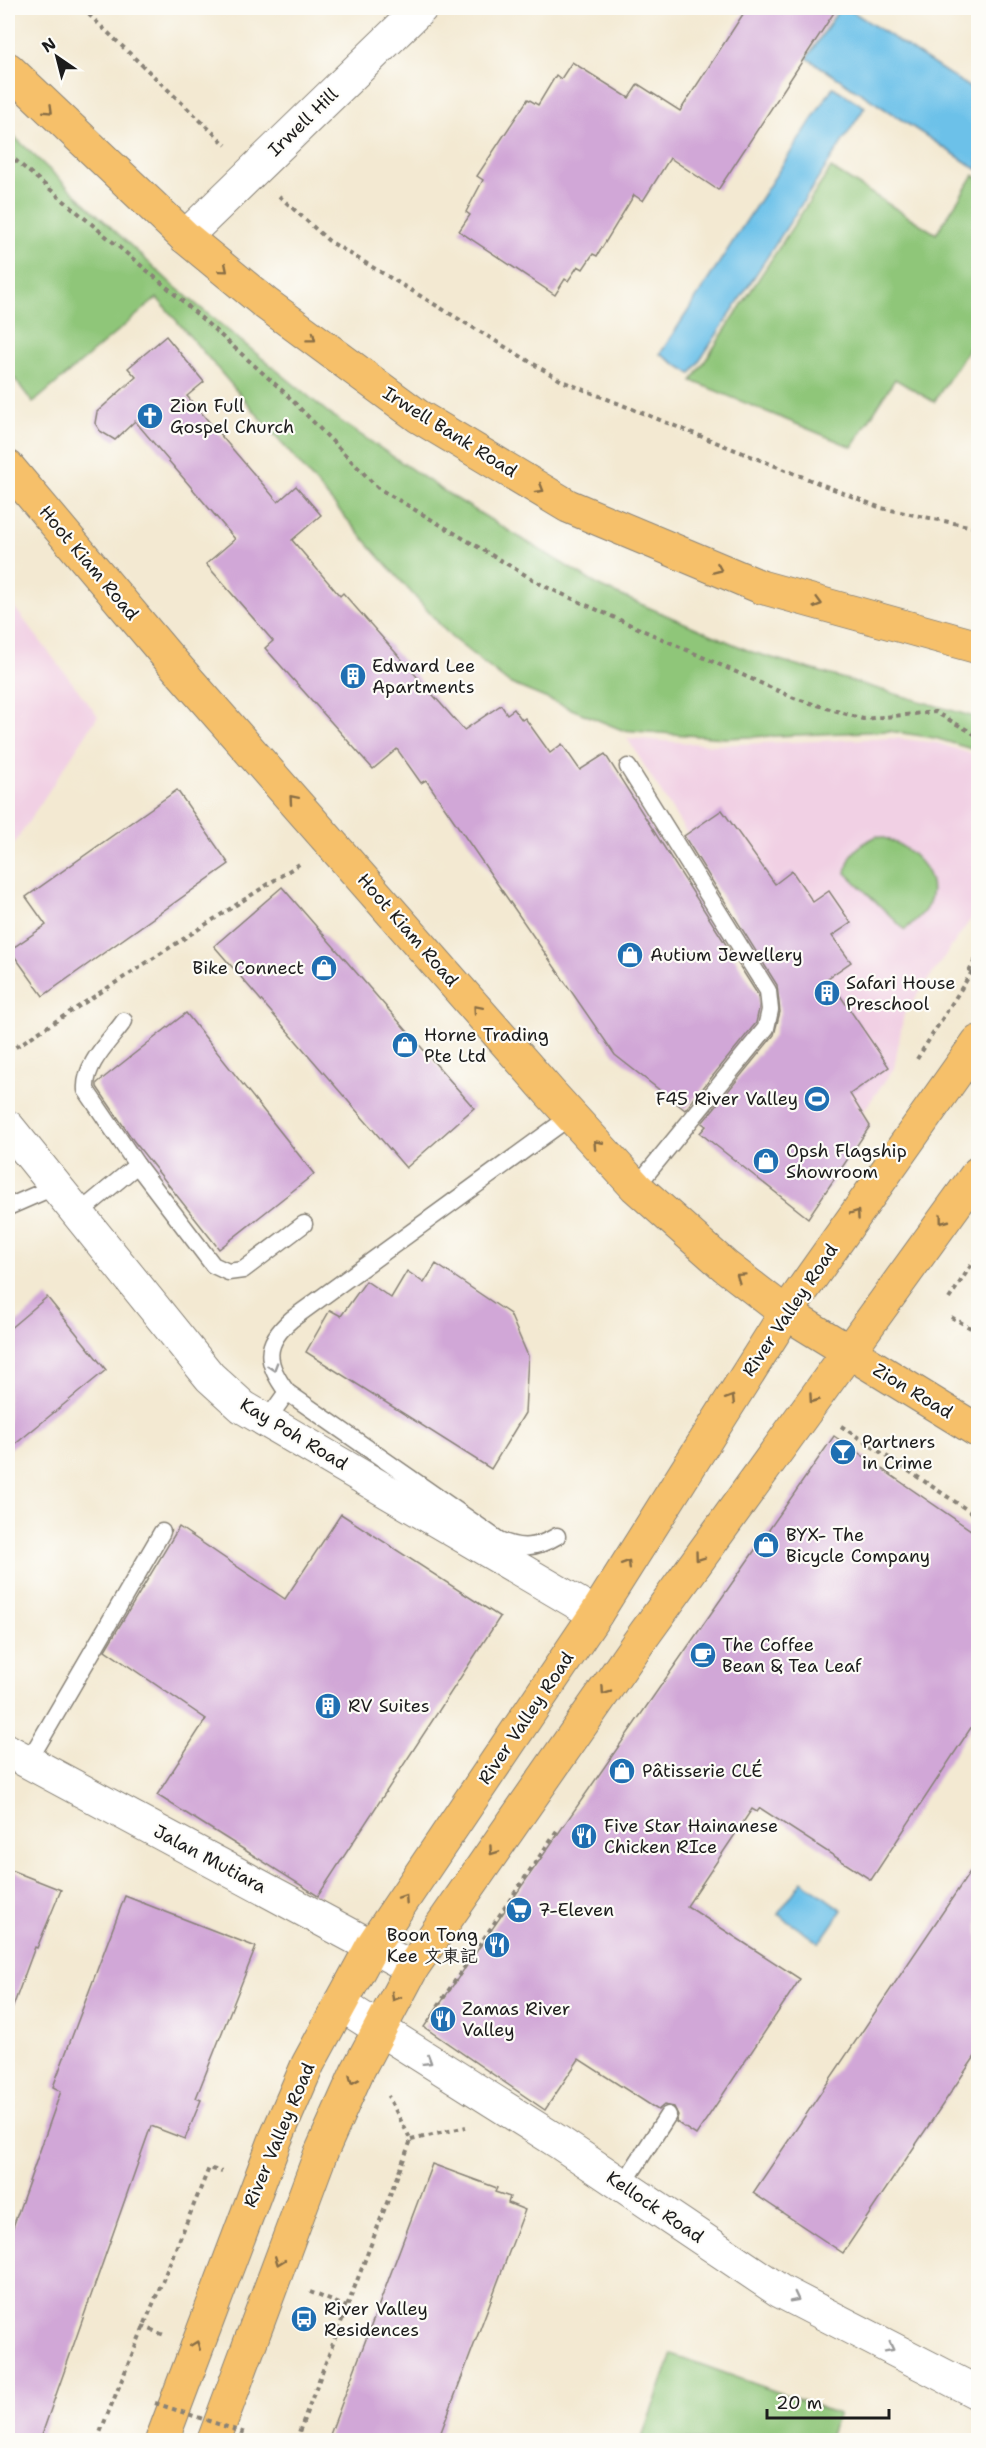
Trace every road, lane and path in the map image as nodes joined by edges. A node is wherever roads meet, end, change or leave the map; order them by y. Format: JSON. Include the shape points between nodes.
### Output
{"nodes":[{"id":1,"x":82,"y":8,"type":"edge"},
{"id":2,"x":421,"y":8,"type":"edge"},
{"id":3,"x":8,"y":69,"type":"edge"},
{"id":4,"x":8,"y":154,"type":"edge"},
{"id":5,"x":253,"y":172,"type":"junction"},
{"id":6,"x":185,"y":237,"type":"junction"},
{"id":7,"x":8,"y":467,"type":"edge"},
{"id":8,"x":978,"y":528,"type":"edge"},
{"id":9,"x":970,"y":643,"type":"edge"},
{"id":10,"x":978,"y":736,"type":"edge"},
{"id":11,"x":628,"y":767,"type":"dead end"},
{"id":12,"x":332,"y":843,"type":"junction"},
{"id":13,"x":978,"y":954,"type":"edge"},
{"id":14,"x":960,"y":988,"type":"dead end"},
{"id":15,"x":124,"y":1021,"type":"dead end"},
{"id":16,"x":978,"y":1042,"type":"edge"},
{"id":17,"x":8,"y":1053,"type":"edge"},
{"id":18,"x":571,"y":1116,"type":"junction"},
{"id":19,"x":8,"y":1127,"type":"edge"},
{"id":20,"x":137,"y":1165,"type":"junction"},
{"id":21,"x":978,"y":1173,"type":"edge"},
{"id":22,"x":56,"y":1186,"type":"junction"},
{"id":23,"x":636,"y":1187,"type":"junction"},
{"id":24,"x":8,"y":1207,"type":"edge"},
{"id":25,"x":78,"y":1214,"type":"junction"},
{"id":26,"x":304,"y":1224,"type":"dead end"},
{"id":27,"x":978,"y":1255,"type":"edge"},
{"id":28,"x":949,"y":1299,"type":"dead end"},
{"id":29,"x":786,"y":1313,"type":"junction"},
{"id":30,"x":951,"y":1317,"type":"dead end"},
{"id":31,"x":978,"y":1332,"type":"edge"},
{"id":32,"x":847,"y":1351,"type":"junction"},
{"id":33,"x":287,"y":1392,"type":"junction"},
{"id":34,"x":267,"y":1420,"type":"junction"},
{"id":35,"x":839,"y":1425,"type":"dead end"},
{"id":36,"x":978,"y":1431,"type":"edge"},
{"id":37,"x":978,"y":1517,"type":"edge"},
{"id":38,"x":162,"y":1532,"type":"dead end"},
{"id":39,"x":557,"y":1536,"type":"dead end"},
{"id":40,"x":597,"y":1614,"type":"junction"},
{"id":41,"x":18,"y":1756,"type":"edge"},
{"id":42,"x":372,"y":1946,"type":"junction"},
{"id":43,"x":412,"y":1968,"type":"junction"},
{"id":44,"x":340,"y":2004,"type":"junction"},
{"id":45,"x":380,"y":2028,"type":"junction"},
{"id":46,"x":668,"y":2115,"type":"dead end"},
{"id":47,"x":411,"y":2140,"type":"dead end"},
{"id":48,"x":623,"y":2185,"type":"junction"},
{"id":49,"x":978,"y":2393,"type":"edge"},
{"id":50,"x":154,"y":2403,"type":"dead end"},
{"id":51,"x":248,"y":2434,"type":"dead end"},
{"id":52,"x":162,"y":2440,"type":"edge"},
{"id":53,"x":214,"y":2440,"type":"edge"},
{"id":54,"x":296,"y":2440,"type":"edge"}],
"edges":[{"from":1,"to":5,"type":"path"},
{"from":2,"to":5,"type":"street","name":"Irwell Hill"},
{"from":3,"to":6,"type":"main road","name":"Irwell Bank Road","one_way":true},
{"from":4,"to":10,"type":"path","via":[[284,392],[378,488],[544,586],[794,698],[863,719],[935,712]]},
{"from":5,"to":6,"type":"street","name":"Irwell Hill"},
{"from":5,"to":8,"type":"path","via":[[328,241],[562,381],[881,508]]},
{"from":6,"to":9,"type":"main road","name":"Irwell Bank Road","one_way":true,"via":[[265,303],[417,416],[568,506],[761,587]]},
{"from":12,"to":7,"type":"main road","name":"Hoot Kiam Road","one_way":true,"via":[[166,655]]},
{"from":11,"to":23,"type":"lane","via":[[768,991],[770,1010],[766,1028]]},
{"from":12,"to":17,"type":"path"},
{"from":18,"to":12,"type":"main road","name":"Hoot Kiam Road","one_way":true},
{"from":13,"to":14,"type":"path"},
{"from":15,"to":20,"type":"lane","via":[[85,1079],[86,1090]]},
{"from":29,"to":16,"type":"main road","name":"River Valley Road","one_way":true},
{"from":23,"to":18,"type":"main road","name":"Hoot Kiam Road","one_way":true},
{"from":18,"to":33,"type":"lane","one_way":true,"via":[[292,1319],[273,1339],[270,1354],[272,1367]]},
{"from":19,"to":22,"type":"street","name":"Kay Poh Road"},
{"from":20,"to":25,"type":"lane"},
{"from":20,"to":26,"type":"lane","via":[[213,1265],[228,1272],[243,1270]]},
{"from":21,"to":32,"type":"main road","one_way":true},
{"from":22,"to":24,"type":"lane"},
{"from":22,"to":25,"type":"street","name":"Kay Poh Road"},
{"from":29,"to":23,"type":"main road","name":"Hoot Kiam Road","one_way":true,"via":[[725,1266]]},
{"from":25,"to":34,"type":"street","name":"Kay Poh Road","via":[[210,1377],[243,1407]]},
{"from":27,"to":28,"type":"path"},
{"from":29,"to":32,"type":"main road","name":"Hoot Kiam Road"},
{"from":40,"to":29,"type":"main road","name":"River Valley Road","one_way":true},
{"from":30,"to":31,"type":"path"},
{"from":32,"to":36,"type":"main road","name":"Zion Road"},
{"from":32,"to":43,"type":"main road","one_way":true,"via":[[638,1642]]},
{"from":33,"to":34,"type":"lane"},
{"from":33,"to":39,"type":"lane","via":[[499,1540],[528,1547]]},
{"from":34,"to":40,"type":"street","name":"Kay Poh Road"},
{"from":35,"to":37,"type":"path"},
{"from":38,"to":41,"type":"lane"},
{"from":42,"to":40,"type":"main road","name":"River Valley Road","one_way":true},
{"from":41,"to":42,"type":"street","name":"Jalan Mutiara"},
{"from":42,"to":43,"type":"street","name":"Jalan Mutiara"},
{"from":42,"to":44,"type":"main road","name":"River Valley Road"},
{"from":43,"to":45,"type":"main road","one_way":true},
{"from":44,"to":45,"type":"street","name":"Kellock Road"},
{"from":52,"to":44,"type":"main road","name":"River Valley Road","one_way":true,"via":[[276,2138],[308,2064]]},
{"from":45,"to":48,"type":"street","name":"Kellock Road","one_way":true},
{"from":45,"to":53,"type":"main road","one_way":true,"via":[[320,2155]]},
{"from":46,"to":48,"type":"lane"},
{"from":47,"to":54,"type":"path"},
{"from":48,"to":49,"type":"street","name":"Kellock Road","one_way":true,"via":[[780,2291]]},
{"from":50,"to":51,"type":"path","bridge":true}]}
